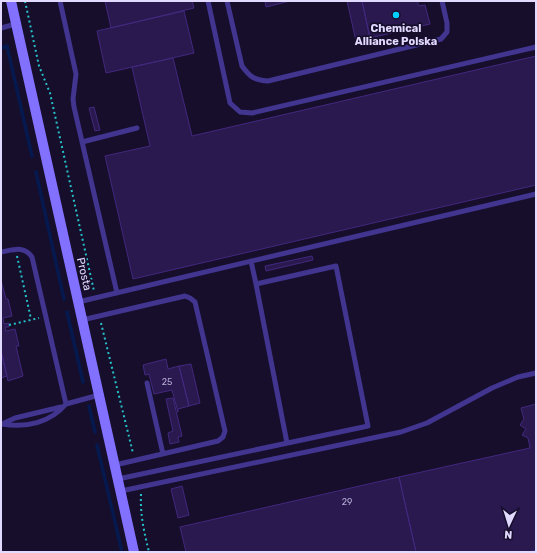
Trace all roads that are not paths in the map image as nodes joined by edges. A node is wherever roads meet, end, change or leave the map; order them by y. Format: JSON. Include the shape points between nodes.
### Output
{"nodes":[{"id":1,"x":11,"y":1,"type":"edge"},
{"id":2,"x":60,"y":1,"type":"edge"},
{"id":3,"x":208,"y":1,"type":"edge"},
{"id":4,"x":227,"y":1,"type":"edge"},
{"id":5,"x":442,"y":1,"type":"edge"},
{"id":6,"x":16,"y":24,"type":"junction"},
{"id":7,"x":1,"y":28,"type":"edge"},
{"id":8,"x":536,"y":47,"type":"edge"},
{"id":9,"x":137,"y":128,"type":"dead end"},
{"id":10,"x":82,"y":142,"type":"junction"},
{"id":11,"x":536,"y":194,"type":"edge"},
{"id":12,"x":1,"y":252,"type":"edge"},
{"id":13,"x":250,"y":261,"type":"junction"},
{"id":14,"x":256,"y":284,"type":"junction"},
{"id":15,"x":117,"y":293,"type":"junction"},
{"id":16,"x":78,"y":302,"type":"junction"},
{"id":17,"x":82,"y":320,"type":"junction"},
{"id":18,"x":536,"y":373,"type":"edge"},
{"id":19,"x":147,"y":383,"type":"dead end"},
{"id":20,"x":99,"y":395,"type":"junction"},
{"id":21,"x":65,"y":405,"type":"junction"},
{"id":22,"x":1,"y":425,"type":"edge"},
{"id":23,"x":287,"y":443,"type":"junction"},
{"id":24,"x":163,"y":454,"type":"junction"},
{"id":25,"x":115,"y":465,"type":"junction"},
{"id":26,"x":118,"y":479,"type":"junction"},
{"id":27,"x":121,"y":491,"type":"junction"},
{"id":28,"x":134,"y":552,"type":"edge"}],
"edges":[{"from":1,"to":6,"type":"street","name":"Prosta"},
{"from":2,"to":10,"type":"lane","via":[[76,74],[73,99]]},
{"from":3,"to":8,"type":"lane","via":[[230,103],[240,112],[252,113]]},
{"from":4,"to":5,"type":"lane","via":[[242,66],[256,80],[268,80],[441,39],[447,32],[448,23]]},
{"from":6,"to":7,"type":"lane"},
{"from":6,"to":16,"type":"street","name":"Prosta"},
{"from":9,"to":10,"type":"lane"},
{"from":10,"to":15,"type":"lane"},
{"from":11,"to":13,"type":"lane"},
{"from":12,"to":21,"type":"lane","via":[[18,248],[29,252],[32,257]]},
{"from":13,"to":14,"type":"lane"},
{"from":13,"to":15,"type":"lane"},
{"from":14,"to":23,"type":"lane"},
{"from":14,"to":23,"type":"lane","via":[[336,266],[368,426]]},
{"from":15,"to":16,"type":"lane"},
{"from":16,"to":17,"type":"street","name":"Prosta"},
{"from":17,"to":20,"type":"street","name":"Prosta"},
{"from":17,"to":24,"type":"lane","via":[[185,296],[195,302],[225,431],[218,441]]},
{"from":18,"to":27,"type":"lane","via":[[518,377],[492,388],[427,423],[401,432]]},
{"from":19,"to":24,"type":"lane"},
{"from":20,"to":21,"type":"lane"},
{"from":20,"to":25,"type":"street","name":"Prosta"},
{"from":21,"to":22,"type":"lane","via":[[15,418]]},
{"from":21,"to":22,"type":"lane","via":[[47,420],[15,427]]},
{"from":23,"to":26,"type":"lane"},
{"from":24,"to":25,"type":"lane"},
{"from":25,"to":26,"type":"street","name":"Prosta"},
{"from":26,"to":27,"type":"street","name":"Prosta"},
{"from":27,"to":28,"type":"street","name":"Prosta"}]}
